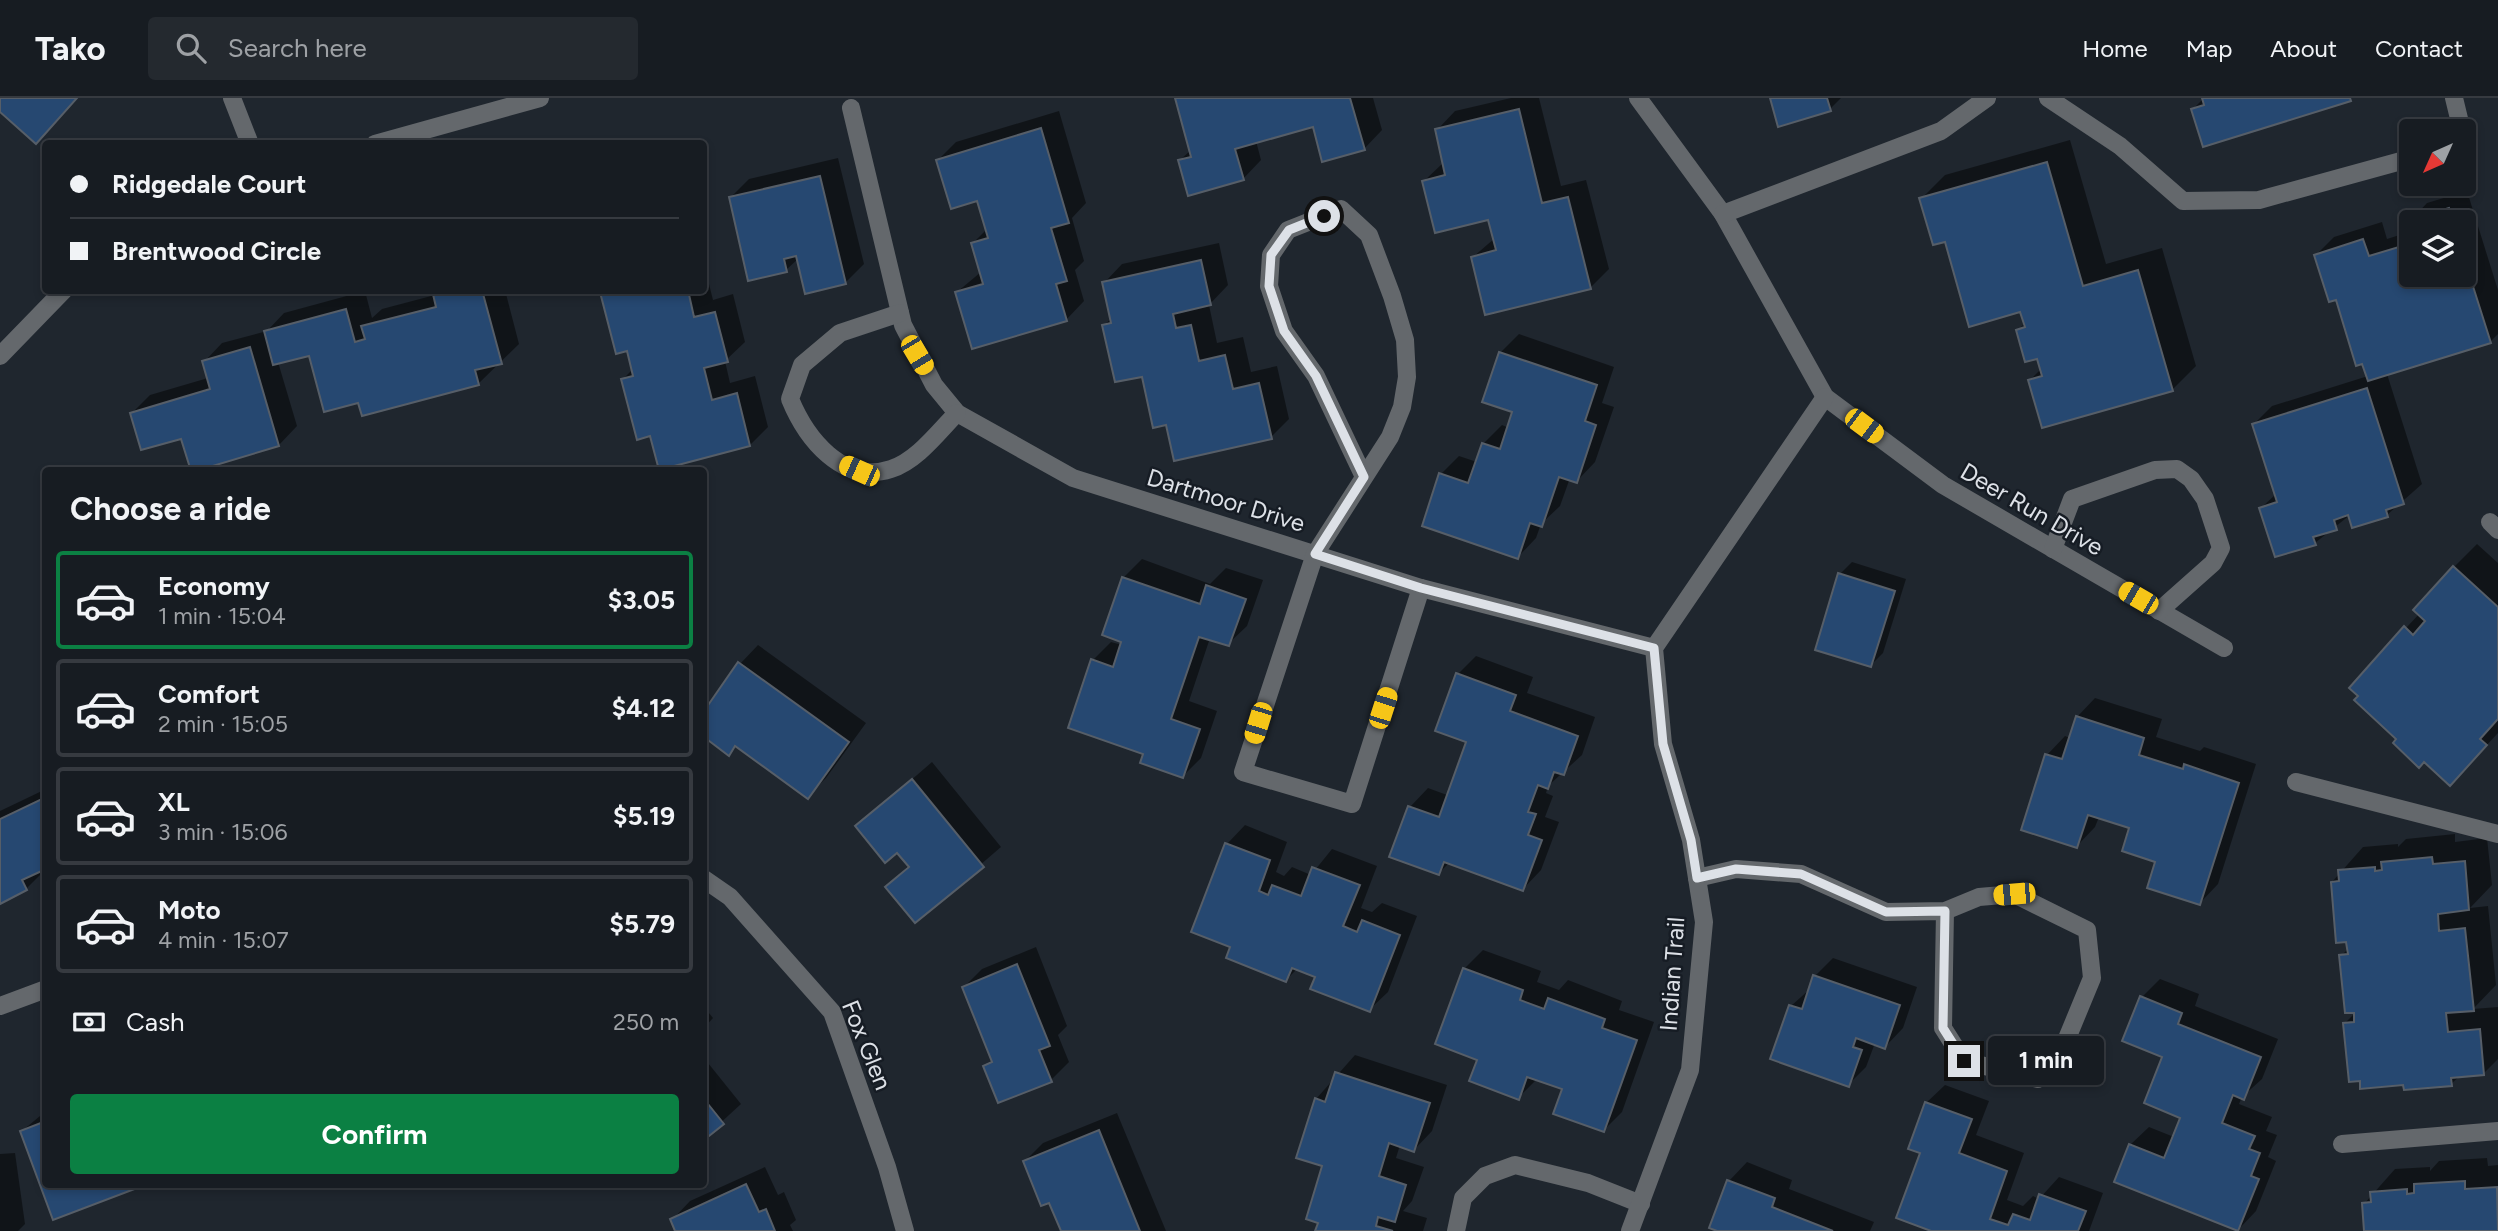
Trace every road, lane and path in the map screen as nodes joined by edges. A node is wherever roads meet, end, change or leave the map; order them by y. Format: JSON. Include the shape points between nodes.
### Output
{"nodes":[{"id":1,"x":232,"y":98,"type":"edge"},
{"id":2,"x":540,"y":98,"type":"edge"},
{"id":3,"x":1638,"y":98,"type":"edge"},
{"id":4,"x":1987,"y":98,"type":"edge"},
{"id":5,"x":2048,"y":98,"type":"edge"},
{"id":6,"x":2454,"y":98,"type":"edge"},
{"id":7,"x":851,"y":108,"type":"dead end"},
{"id":8,"x":2459,"y":119,"type":"edge"},
{"id":9,"x":248,"y":140,"type":"edge"},
{"id":10,"x":389,"y":140,"type":"edge"},
{"id":11,"x":2399,"y":162,"type":"edge"},
{"id":12,"x":1723,"y":214,"type":"junction"},
{"id":13,"x":60,"y":294,"type":"edge"},
{"id":14,"x":900,"y":313,"type":"junction"},
{"id":15,"x":0,"y":356,"type":"edge"},
{"id":16,"x":1825,"y":397,"type":"junction"},
{"id":17,"x":957,"y":413,"type":"junction"},
{"id":18,"x":1364,"y":477,"type":"junction"},
{"id":19,"x":2053,"y":549,"type":"junction"},
{"id":20,"x":1315,"y":554,"type":"junction"},
{"id":21,"x":1421,"y":588,"type":"junction"},
{"id":22,"x":2159,"y":611,"type":"junction"},
{"id":23,"x":1654,"y":648,"type":"junction"},
{"id":24,"x":2224,"y":648,"type":"dead end"},
{"id":25,"x":2296,"y":782,"type":"dead end"},
{"id":26,"x":2498,"y":834,"type":"edge"},
{"id":27,"x":1697,"y":878,"type":"junction"},
{"id":28,"x":707,"y":881,"type":"edge"},
{"id":29,"x":1945,"y":911,"type":"junction"},
{"id":30,"x":42,"y":990,"type":"edge"},
{"id":31,"x":0,"y":1006,"type":"edge"},
{"id":32,"x":2498,"y":1131,"type":"edge"},
{"id":33,"x":2342,"y":1144,"type":"dead end"},
{"id":34,"x":1641,"y":1204,"type":"junction"},
{"id":35,"x":905,"y":1231,"type":"edge"},
{"id":36,"x":1456,"y":1231,"type":"edge"},
{"id":37,"x":1630,"y":1231,"type":"edge"}],
"edges":[{"from":1,"to":9,"type":"street"},
{"from":2,"to":10,"type":"street"},
{"from":3,"to":12,"type":"street","name":"Deer Run Drive"},
{"from":4,"to":12,"type":"street","via":[[1941,131]]},
{"from":5,"to":11,"type":"street","via":[[2120,146],[2183,201],[2259,200]]},
{"from":6,"to":8,"type":"street"},
{"from":7,"to":14,"type":"street","name":"Dartmoor Drive"},
{"from":12,"to":16,"type":"street","name":"Deer Run Drive"},
{"from":13,"to":15,"type":"street"},
{"from":14,"to":17,"type":"street","name":"Dartmoor Drive","via":[[934,385]]},
{"from":14,"to":17,"type":"street","via":[[840,333],[802,365],[790,399],[801,426],[829,457],[859,471],[891,470],[913,457]]},
{"from":16,"to":19,"type":"street","name":"Deer Run Drive","via":[[1943,485]]},
{"from":16,"to":23,"type":"street"},
{"from":17,"to":20,"type":"street","name":"Dartmoor Drive","via":[[1073,478]]},
{"from":18,"to":18,"type":"street","via":[[1390,437],[1402,407],[1407,377],[1405,340],[1369,236],[1341,209],[1289,230],[1271,255],[1269,286],[1284,331],[1316,376]]},
{"from":18,"to":20,"type":"street"},
{"from":19,"to":22,"type":"street","name":"Deer Run Drive"},
{"from":19,"to":22,"type":"street","via":[[2072,499],[2155,470],[2177,469],[2205,499],[2221,548],[2213,564]]},
{"from":20,"to":21,"type":"street","name":"Dartmoor Drive"},
{"from":20,"to":21,"type":"street","via":[[1243,772],[1352,804]]},
{"from":21,"to":23,"type":"street","name":"Dartmoor Drive"},
{"from":22,"to":24,"type":"street","name":"Deer Run Drive"},
{"from":23,"to":27,"type":"street","name":"Indian Trail","via":[[1663,744],[1691,840]]},
{"from":25,"to":26,"type":"street"},
{"from":27,"to":29,"type":"street","via":[[1736,869],[1801,874],[1886,912]]},
{"from":27,"to":34,"type":"street","name":"Indian Trail","via":[[1704,922],[1690,1070]]},
{"from":28,"to":35,"type":"street","name":"Fox Glen","via":[[730,897],[832,1012]]},
{"from":29,"to":29,"type":"street","via":[[1979,897],[2014,894],[2087,930],[2092,978],[2054,1070],[2038,1079],[1964,1061],[1943,1028]]},
{"from":30,"to":31,"type":"street"},
{"from":32,"to":33,"type":"street"},
{"from":34,"to":36,"type":"street","via":[[1588,1183],[1515,1165],[1485,1176],[1463,1198]]},
{"from":34,"to":37,"type":"street","name":"Indian Trail"}]}
